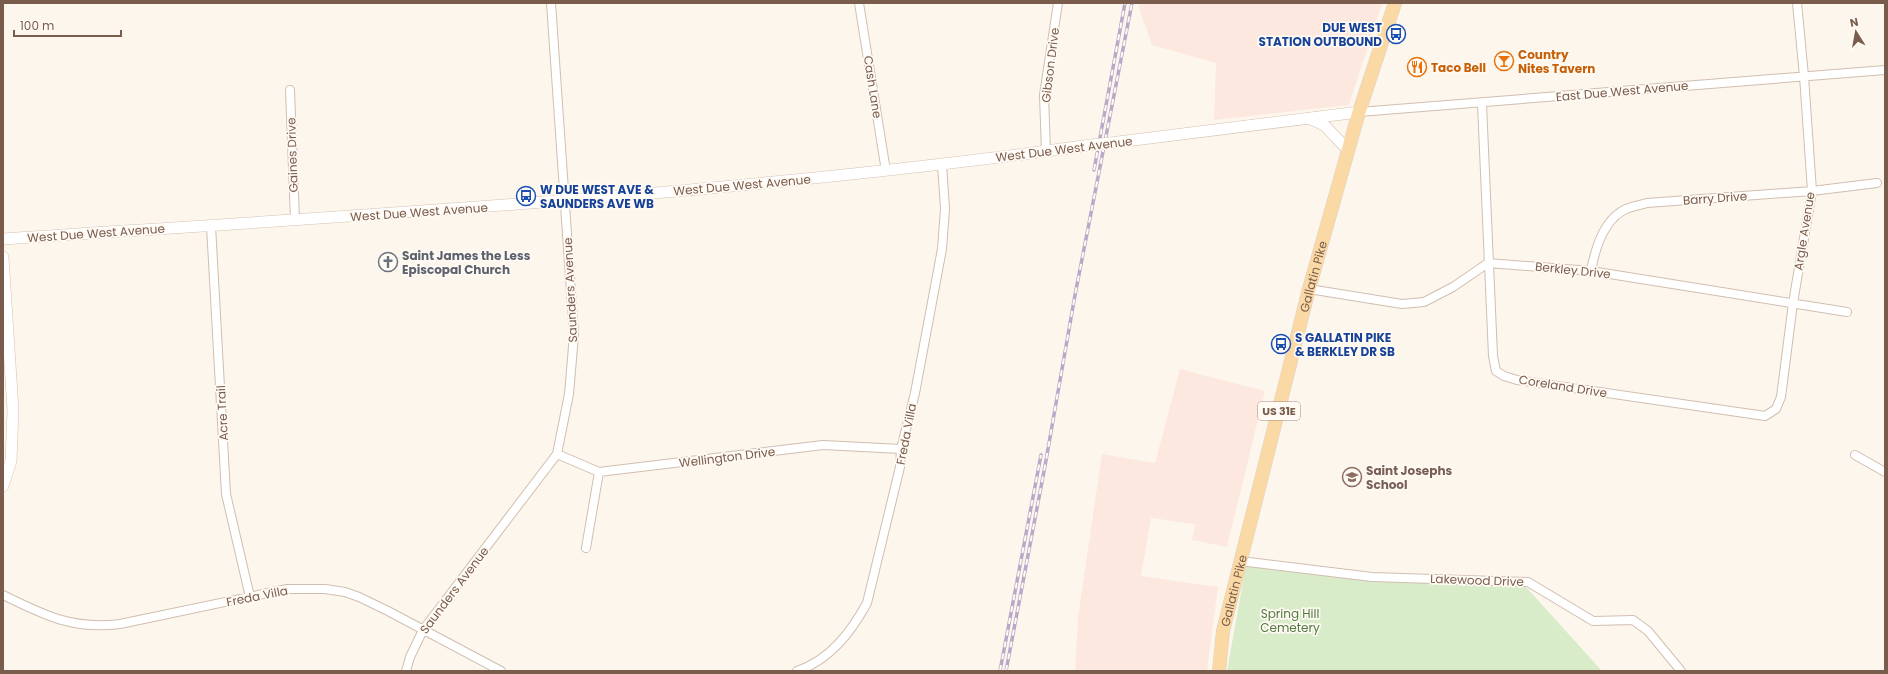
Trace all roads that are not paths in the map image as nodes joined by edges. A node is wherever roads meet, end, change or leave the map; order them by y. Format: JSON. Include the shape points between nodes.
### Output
{"nodes":[{"id":1,"x":551,"y":3,"type":"edge"},
{"id":2,"x":859,"y":3,"type":"edge"},
{"id":3,"x":1058,"y":3,"type":"edge"},
{"id":4,"x":1395,"y":3,"type":"edge"},
{"id":5,"x":1797,"y":3,"type":"edge"},
{"id":6,"x":1885,"y":70,"type":"edge"},
{"id":7,"x":1804,"y":76,"type":"junction"},
{"id":8,"x":290,"y":90,"type":"dead end"},
{"id":9,"x":1482,"y":104,"type":"junction"},
{"id":10,"x":1359,"y":112,"type":"junction"},
{"id":11,"x":1311,"y":119,"type":"junction"},
{"id":12,"x":1348,"y":150,"type":"junction"},
{"id":13,"x":1046,"y":152,"type":"junction"},
{"id":14,"x":942,"y":164,"type":"junction"},
{"id":15,"x":886,"y":171,"type":"junction"},
{"id":16,"x":1876,"y":183,"type":"dead end"},
{"id":17,"x":1812,"y":191,"type":"junction"},
{"id":18,"x":565,"y":202,"type":"junction"},
{"id":19,"x":295,"y":220,"type":"junction"},
{"id":20,"x":211,"y":226,"type":"junction"},
{"id":21,"x":3,"y":239,"type":"edge"},
{"id":22,"x":3,"y":258,"type":"edge"},
{"id":23,"x":1488,"y":263,"type":"junction"},
{"id":24,"x":1591,"y":270,"type":"junction"},
{"id":25,"x":1309,"y":289,"type":"junction"},
{"id":26,"x":1793,"y":303,"type":"junction"},
{"id":27,"x":1847,"y":312,"type":"dead end"},
{"id":28,"x":1776,"y":409,"type":"joint"},
{"id":29,"x":902,"y":449,"type":"junction"},
{"id":30,"x":557,"y":454,"type":"junction"},
{"id":31,"x":1855,"y":455,"type":"dead end"},
{"id":32,"x":599,"y":472,"type":"junction"},
{"id":33,"x":1885,"y":472,"type":"edge"},
{"id":34,"x":3,"y":486,"type":"edge"},
{"id":35,"x":586,"y":548,"type":"dead end"},
{"id":36,"x":1240,"y":561,"type":"junction"},
{"id":37,"x":3,"y":595,"type":"edge"},
{"id":38,"x":250,"y":597,"type":"junction"},
{"id":39,"x":423,"y":630,"type":"junction"},
{"id":40,"x":406,"y":671,"type":"edge"},
{"id":41,"x":501,"y":671,"type":"edge"},
{"id":42,"x":797,"y":671,"type":"edge"},
{"id":43,"x":1218,"y":671,"type":"edge"},
{"id":44,"x":1681,"y":671,"type":"edge"}],
"edges":[{"from":1,"to":18,"type":"street","name":"Saunders Avenue"},
{"from":2,"to":15,"type":"street","name":"Cash Lane"},
{"from":3,"to":13,"type":"street","name":"Gibson Drive","via":[[1044,95]]},
{"from":4,"to":10,"type":"main road","name":"Gallatin Pike","number":"US 31E"},
{"from":5,"to":7,"type":"street","name":"Argle Avenue"},
{"from":6,"to":7,"type":"street","name":"East Due West Avenue"},
{"from":7,"to":9,"type":"street","name":"East Due West Avenue"},
{"from":7,"to":17,"type":"street","name":"Argle Avenue"},
{"from":8,"to":19,"type":"street","name":"Gaines Drive"},
{"from":9,"to":10,"type":"street","name":"East Due West Avenue"},
{"from":9,"to":23,"type":"street","name":"Coreland Drive"},
{"from":10,"to":11,"type":"main road","name":"West Due West Avenue"},
{"from":10,"to":12,"type":"main road","name":"Gallatin Pike","number":"US 31E"},
{"from":11,"to":12,"type":"main road","via":[[1324,126]]},
{"from":11,"to":13,"type":"main road","name":"West Due West Avenue","bridge":true},
{"from":12,"to":25,"type":"main road","name":"Gallatin Pike","number":"US 31E"},
{"from":13,"to":14,"type":"main road","name":"West Due West Avenue"},
{"from":14,"to":15,"type":"main road","name":"West Due West Avenue"},
{"from":14,"to":29,"type":"street","name":"Freda Villa","via":[[945,209],[942,248]]},
{"from":15,"to":18,"type":"main road","name":"West Due West Avenue"},
{"from":16,"to":17,"type":"street","name":"Barry Drive"},
{"from":17,"to":24,"type":"street","name":"Barry Drive","via":[[1648,203],[1625,210],[1611,221],[1602,235]]},
{"from":17,"to":26,"type":"street","name":"Argle Avenue"},
{"from":18,"to":19,"type":"main road","name":"West Due West Avenue"},
{"from":18,"to":30,"type":"street","name":"Saunders Avenue","via":[[574,335],[568,394]]},
{"from":19,"to":20,"type":"main road","name":"West Due West Avenue"},
{"from":20,"to":21,"type":"main road","name":"West Due West Avenue"},
{"from":20,"to":38,"type":"street","name":"Acre Trail","via":[[226,494]]},
{"from":22,"to":34,"type":"main road","via":[[13,410],[11,461]]},
{"from":23,"to":24,"type":"street","name":"Berkley Drive"},
{"from":23,"to":25,"type":"street","via":[[1424,302],[1402,304]]},
{"from":23,"to":28,"type":"street","name":"Coreland Drive","via":[[1493,356],[1496,371],[1504,376],[1764,416]]},
{"from":24,"to":26,"type":"street","name":"Berkley Drive"},
{"from":25,"to":36,"type":"main road","name":"Gallatin Pike","number":"US 31E"},
{"from":26,"to":27,"type":"street","name":"Berkley Drive"},
{"from":26,"to":28,"type":"street","name":"Argle Avenue","via":[[1781,397]]},
{"from":29,"to":32,"type":"street","name":"Wellington Drive","via":[[823,444]]},
{"from":29,"to":42,"type":"street","name":"Freda Villa","via":[[900,467],[867,602],[856,622],[839,643],[822,658]]},
{"from":30,"to":32,"type":"street","name":"Wellington Drive"},
{"from":30,"to":39,"type":"street","name":"Saunders Avenue"},
{"from":31,"to":33,"type":"street"},
{"from":32,"to":35,"type":"street"},
{"from":36,"to":43,"type":"main road","name":"Gallatin Pike","number":"US 31E","via":[[1222,638]]},
{"from":36,"to":44,"type":"street","name":"Lakewood Drive","via":[[1372,577],[1528,582],[1593,621],[1633,620],[1648,631]]},
{"from":37,"to":38,"type":"street","name":"Freda Villa","via":[[59,620],[101,627]]},
{"from":38,"to":39,"type":"street","name":"Freda Villa","via":[[287,589],[340,591],[381,607]]},
{"from":39,"to":40,"type":"street","name":"Saunders Avenue"},
{"from":39,"to":41,"type":"street","name":"Freda Villa"}]}
